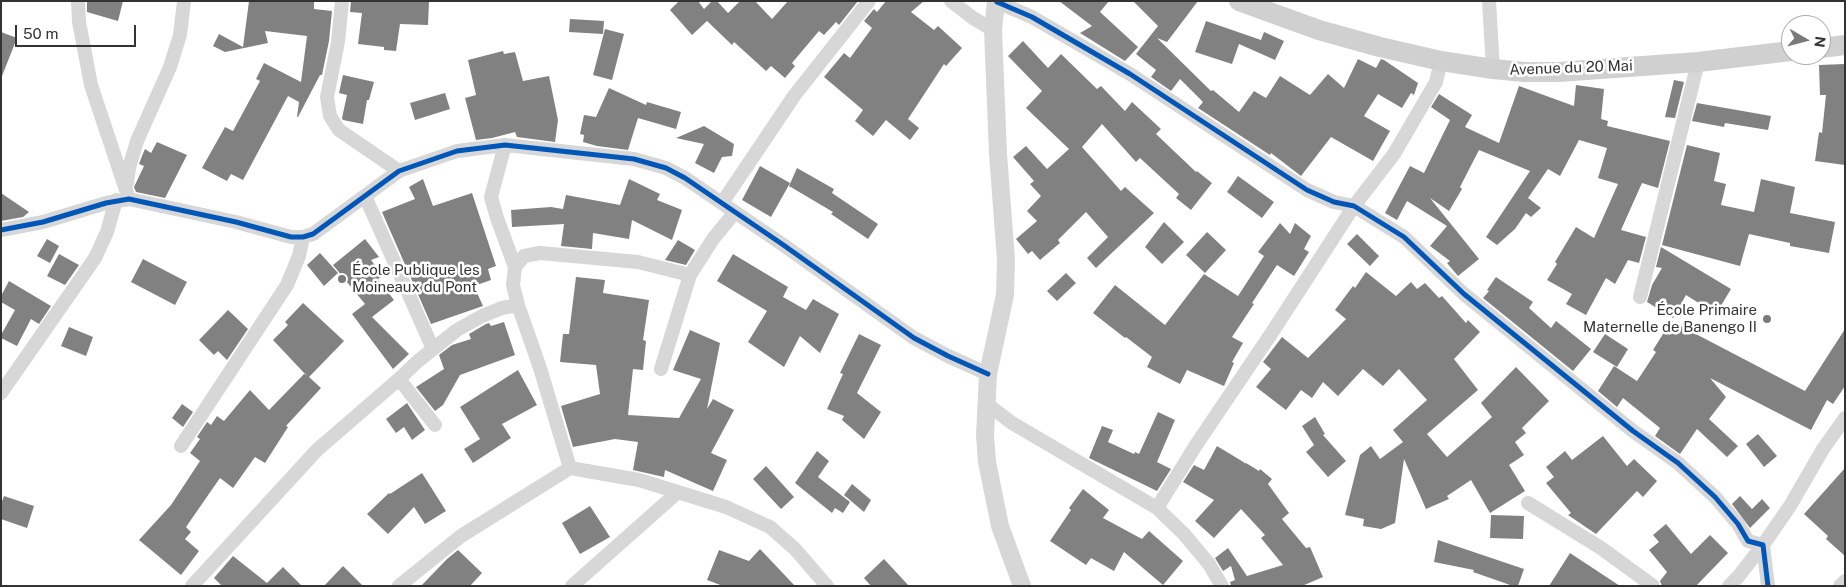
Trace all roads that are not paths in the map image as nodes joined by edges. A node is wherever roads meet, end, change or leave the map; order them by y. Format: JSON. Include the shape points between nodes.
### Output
{"nodes":[{"id":1,"x":78,"y":1,"type":"edge"},
{"id":2,"x":184,"y":1,"type":"edge"},
{"id":3,"x":342,"y":1,"type":"edge"},
{"id":4,"x":869,"y":1,"type":"edge"},
{"id":5,"x":951,"y":1,"type":"edge"},
{"id":6,"x":1239,"y":1,"type":"edge"},
{"id":7,"x":1490,"y":1,"type":"edge"},
{"id":8,"x":996,"y":2,"type":"edge"},
{"id":9,"x":993,"y":30,"type":"junction"},
{"id":10,"x":1845,"y":45,"type":"edge"},
{"id":11,"x":1831,"y":47,"type":"edge"},
{"id":12,"x":1781,"y":52,"type":"edge"},
{"id":13,"x":1441,"y":61,"type":"junction"},
{"id":14,"x":1698,"y":62,"type":"junction"},
{"id":15,"x":1493,"y":70,"type":"junction"},
{"id":16,"x":505,"y":145,"type":"junction"},
{"id":17,"x":399,"y":171,"type":"junction"},
{"id":18,"x":124,"y":196,"type":"junction"},
{"id":19,"x":365,"y":196,"type":"junction"},
{"id":20,"x":722,"y":203,"type":"junction"},
{"id":21,"x":1354,"y":206,"type":"junction"},
{"id":22,"x":735,"y":212,"type":"junction"},
{"id":23,"x":1,"y":230,"type":"edge"},
{"id":24,"x":303,"y":237,"type":"junction"},
{"id":25,"x":514,"y":267,"type":"junction"},
{"id":26,"x":690,"y":275,"type":"junction"},
{"id":27,"x":1640,"y":297,"type":"dead end"},
{"id":28,"x":518,"y":305,"type":"junction"},
{"id":29,"x":433,"y":349,"type":"junction"},
{"id":30,"x":661,"y":369,"type":"dead end"},
{"id":31,"x":988,"y":374,"type":"junction"},
{"id":32,"x":399,"y":379,"type":"junction"},
{"id":33,"x":1,"y":392,"type":"edge"},
{"id":34,"x":987,"y":404,"type":"junction"},
{"id":35,"x":1845,"y":418,"type":"edge"},
{"id":36,"x":435,"y":425,"type":"dead end"},
{"id":37,"x":181,"y":446,"type":"dead end"},
{"id":38,"x":570,"y":468,"type":"junction"},
{"id":39,"x":678,"y":492,"type":"junction"},
{"id":40,"x":1528,"y":503,"type":"dead end"},
{"id":41,"x":1157,"y":508,"type":"junction"},
{"id":42,"x":1763,"y":545,"type":"junction"},
{"id":43,"x":1845,"y":581,"type":"edge"},
{"id":44,"x":192,"y":586,"type":"edge"},
{"id":45,"x":398,"y":586,"type":"edge"},
{"id":46,"x":572,"y":586,"type":"edge"},
{"id":47,"x":827,"y":586,"type":"edge"},
{"id":48,"x":1022,"y":586,"type":"edge"},
{"id":49,"x":1222,"y":586,"type":"edge"},
{"id":50,"x":1653,"y":586,"type":"edge"},
{"id":51,"x":1729,"y":586,"type":"edge"},
{"id":52,"x":1768,"y":586,"type":"edge"},
{"id":53,"x":1840,"y":586,"type":"edge"}],
"edges":[{"from":1,"to":18,"type":"street","via":[[91,85]]},
{"from":2,"to":18,"type":"street","via":[[180,35],[137,141]]},
{"from":3,"to":17,"type":"street","via":[[327,97],[330,116],[339,130]]},
{"from":4,"to":20,"type":"street","via":[[794,96]]},
{"from":5,"to":9,"type":"street"},
{"from":6,"to":13,"type":"main road","name":"Avenue du 20 Mai","via":[[1319,30]]},
{"from":7,"to":15,"type":"street"},
{"from":8,"to":9,"type":"street"},
{"from":8,"to":21,"type":"street","via":[[1032,17],[1122,69],[1307,190],[1334,202]]},
{"from":9,"to":31,"type":"street","via":[[1006,260],[1005,295]]},
{"from":10,"to":11,"type":"main road"},
{"from":12,"to":14,"type":"main road","name":"Avenue du 20 Mai"},
{"from":13,"to":15,"type":"main road","name":"Avenue du 20 Mai"},
{"from":13,"to":21,"type":"street","via":[[1436,82],[1394,154]]},
{"from":14,"to":15,"type":"main road","name":"Avenue du 20 Mai","via":[[1559,72]]},
{"from":14,"to":27,"type":"street"},
{"from":16,"to":17,"type":"street","via":[[457,151]]},
{"from":16,"to":20,"type":"street","via":[[634,159],[666,168]]},
{"from":16,"to":25,"type":"street","via":[[491,197]]},
{"from":17,"to":19,"type":"street"},
{"from":18,"to":23,"type":"street","via":[[43,222]]},
{"from":18,"to":24,"type":"street","via":[[291,237]]},
{"from":18,"to":33,"type":"street","via":[[95,258]]},
{"from":19,"to":24,"type":"street","via":[[313,234]]},
{"from":19,"to":29,"type":"street"},
{"from":20,"to":22,"type":"street"},
{"from":21,"to":41,"type":"street"},
{"from":21,"to":42,"type":"street","via":[[1404,237],[1464,294],[1633,431],[1678,463],[1715,497],[1748,541]]},
{"from":22,"to":26,"type":"street"},
{"from":22,"to":31,"type":"street","via":[[914,338]]},
{"from":24,"to":37,"type":"street","via":[[287,285]]},
{"from":25,"to":26,"type":"street","via":[[524,256],[540,253],[638,262]]},
{"from":25,"to":28,"type":"street","via":[[513,285]]},
{"from":26,"to":30,"type":"street"},
{"from":28,"to":29,"type":"street","via":[[482,316]]},
{"from":28,"to":38,"type":"street"},
{"from":29,"to":32,"type":"street"},
{"from":31,"to":34,"type":"street"},
{"from":32,"to":36,"type":"street"},
{"from":32,"to":44,"type":"street","via":[[317,450]]},
{"from":34,"to":41,"type":"street","via":[[1018,427]]},
{"from":34,"to":48,"type":"street","via":[[987,462],[1000,526]]},
{"from":35,"to":42,"type":"street"},
{"from":38,"to":39,"type":"street","via":[[638,480]]},
{"from":38,"to":45,"type":"street","via":[[461,536]]},
{"from":39,"to":46,"type":"street"},
{"from":39,"to":47,"type":"street","via":[[726,507],[770,527]]},
{"from":40,"to":50,"type":"street","via":[[1601,548]]},
{"from":41,"to":49,"type":"street","via":[[1209,564]]},
{"from":42,"to":51,"type":"street"},
{"from":42,"to":52,"type":"street"},
{"from":43,"to":53,"type":"street"}]}
